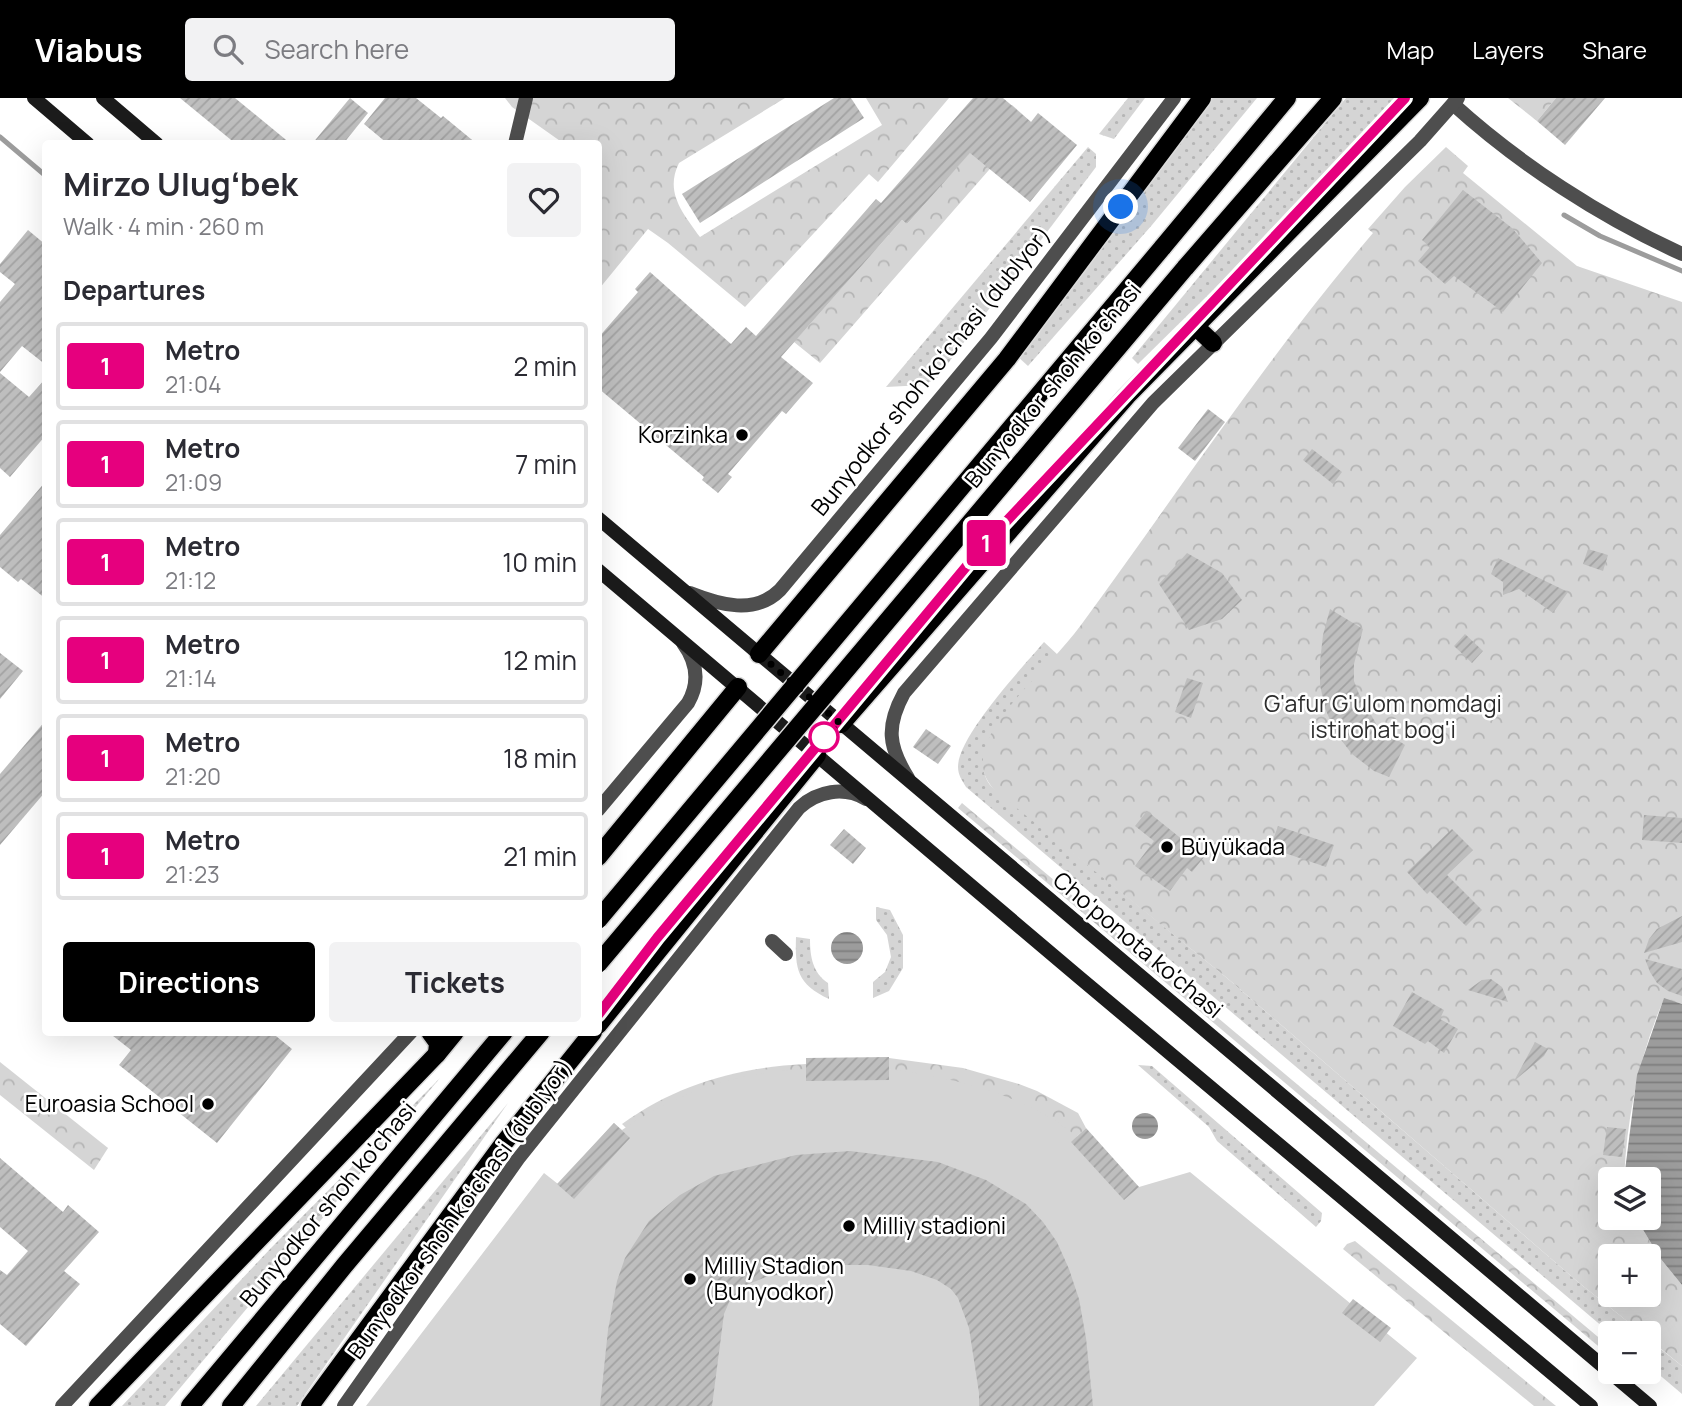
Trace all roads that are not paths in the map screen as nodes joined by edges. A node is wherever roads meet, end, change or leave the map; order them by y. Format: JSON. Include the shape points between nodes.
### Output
{"nodes":[{"id":1,"x":34,"y":98,"type":"edge"},
{"id":2,"x":103,"y":98,"type":"edge"},
{"id":3,"x":526,"y":98,"type":"edge"},
{"id":4,"x":1174,"y":98,"type":"edge"},
{"id":5,"x":1202,"y":98,"type":"edge"},
{"id":6,"x":1287,"y":98,"type":"edge"},
{"id":7,"x":1333,"y":98,"type":"edge"},
{"id":8,"x":1420,"y":98,"type":"edge"},
{"id":9,"x":1455,"y":101,"type":"edge"},
{"id":10,"x":83,"y":140,"type":"edge"},
{"id":11,"x":152,"y":140,"type":"edge"},
{"id":12,"x":516,"y":140,"type":"edge"},
{"id":13,"x":1682,"y":254,"type":"edge"},
{"id":14,"x":1196,"y":327,"type":"junction"},
{"id":15,"x":1213,"y":343,"type":"junction"},
{"id":16,"x":602,"y":520,"type":"edge"},
{"id":17,"x":602,"y":573,"type":"edge"},
{"id":18,"x":686,"y":592,"type":"junction"},
{"id":19,"x":678,"y":637,"type":"junction"},
{"id":20,"x":759,"y":654,"type":"junction"},
{"id":21,"x":738,"y":687,"type":"junction"},
{"id":22,"x":841,"y":724,"type":"junction"},
{"id":23,"x":817,"y":755,"type":"junction"},
{"id":24,"x":918,"y":789,"type":"junction"},
{"id":25,"x":874,"y":803,"type":"junction"},
{"id":26,"x":602,"y":805,"type":"edge"},
{"id":27,"x":602,"y":852,"type":"edge"},
{"id":28,"x":602,"y":915,"type":"edge"},
{"id":29,"x":772,"y":941,"type":"dead end"},
{"id":30,"x":786,"y":954,"type":"dead end"},
{"id":31,"x":602,"y":959,"type":"edge"},
{"id":32,"x":602,"y":1021,"type":"edge"},
{"id":33,"x":407,"y":1036,"type":"edge"},
{"id":34,"x":433,"y":1036,"type":"edge"},
{"id":35,"x":452,"y":1036,"type":"edge"},
{"id":36,"x":501,"y":1036,"type":"edge"},
{"id":37,"x":538,"y":1036,"type":"edge"},
{"id":38,"x":590,"y":1036,"type":"edge"},
{"id":39,"x":437,"y":1054,"type":"junction"},
{"id":40,"x":62,"y":1406,"type":"edge"},
{"id":41,"x":98,"y":1406,"type":"edge"},
{"id":42,"x":190,"y":1406,"type":"edge"},
{"id":43,"x":231,"y":1406,"type":"edge"},
{"id":44,"x":310,"y":1406,"type":"edge"},
{"id":45,"x":344,"y":1406,"type":"edge"},
{"id":46,"x":1591,"y":1406,"type":"edge"},
{"id":47,"x":1650,"y":1406,"type":"edge"}],
"edges":[{"from":1,"to":10,"type":"main road"},
{"from":2,"to":11,"type":"main road"},
{"from":3,"to":12,"type":"street"},
{"from":4,"to":18,"type":"street","name":"Bunyodkor shoh koʻchasi (dublyor)","via":[[991,338],[780,590],[760,603],[742,607]]},
{"from":5,"to":20,"type":"main road","via":[[1007,359]]},
{"from":6,"to":28,"type":"main road","name":"Bunyodkor shoh ko'chasi","bridge":true},
{"from":7,"to":31,"type":"main road","name":"Bunyodkor shoh ko'chasi","bridge":true},
{"from":8,"to":14,"type":"main road"},
{"from":9,"to":13,"type":"street","via":[[1470,121],[1552,180],[1634,231]]},
{"from":9,"to":15,"type":"street","via":[[1420,141]]},
{"from":14,"to":15,"type":"main road"},
{"from":14,"to":22,"type":"main road","via":[[1127,396]]},
{"from":15,"to":24,"type":"street","via":[[1145,412],[904,692],[892,718],[891,741],[900,765]]},
{"from":16,"to":18,"type":"main road","name":"Cho'ponota ko'chasi"},
{"from":17,"to":19,"type":"main road"},
{"from":18,"to":20,"type":"main road","name":"Cho'ponota ko'chasi"},
{"from":19,"to":21,"type":"main road"},
{"from":19,"to":26,"type":"street","via":[[694,662],[695,691]]},
{"from":20,"to":22,"type":"main road","name":"Cho'ponota ko'chasi"},
{"from":21,"to":23,"type":"main road"},
{"from":21,"to":27,"type":"main road"},
{"from":22,"to":24,"type":"main road","name":"Cho'ponota ko'chasi"},
{"from":23,"to":25,"type":"main road"},
{"from":23,"to":32,"type":"main road"},
{"from":24,"to":47,"type":"main road","name":"Cho'ponota ko'chasi"},
{"from":25,"to":45,"type":"street","name":"Bunyodkor shoh koʻchasi (dublyor)","via":[[852,793],[832,792],[799,808],[518,1159]]},
{"from":25,"to":46,"type":"main road"},
{"from":29,"to":30,"type":"street"},
{"from":33,"to":40,"type":"street"},
{"from":34,"to":39,"type":"main road"},
{"from":35,"to":39,"type":"main road"},
{"from":36,"to":42,"type":"main road","name":"Bunyodkor shoh ko'chasi"},
{"from":37,"to":43,"type":"main road"},
{"from":38,"to":44,"type":"main road","via":[[503,1144]]},
{"from":39,"to":41,"type":"main road"}]}
